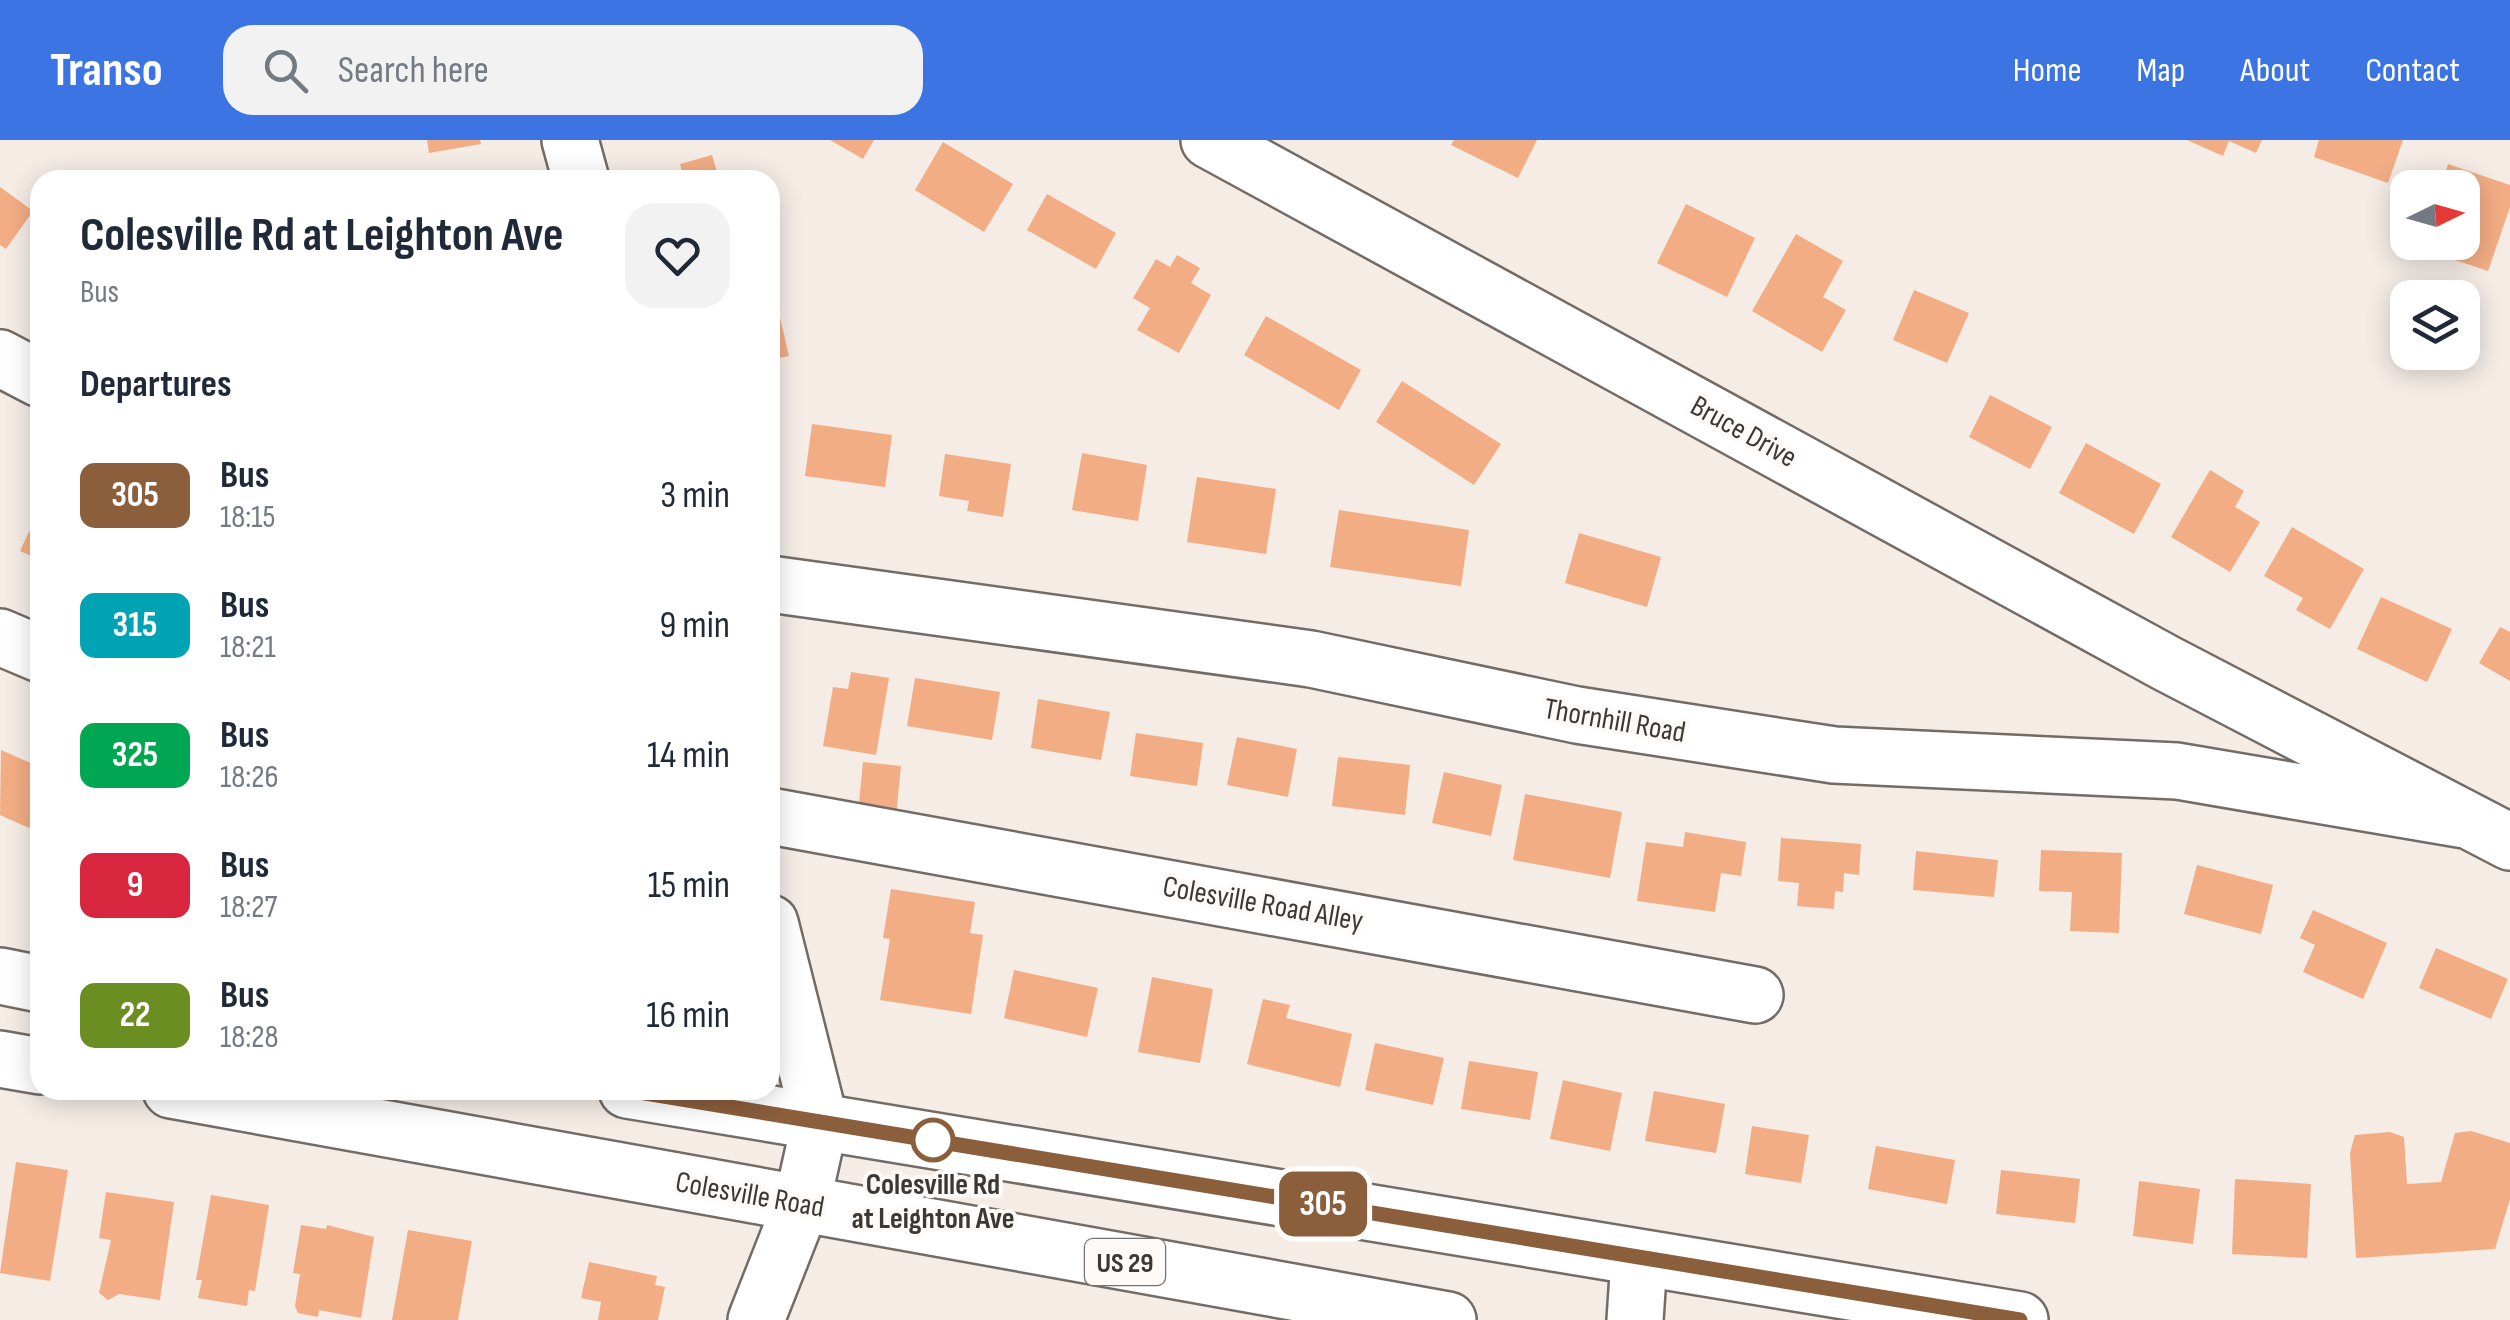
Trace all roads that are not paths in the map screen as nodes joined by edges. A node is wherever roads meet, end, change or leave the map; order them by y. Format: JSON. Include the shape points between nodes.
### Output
{"nodes":[{"id":1,"x":570,"y":140,"type":"edge"},
{"id":2,"x":1209,"y":140,"type":"edge"},
{"id":3,"x":578,"y":170,"type":"edge"},
{"id":4,"x":0,"y":358,"type":"edge"},
{"id":5,"x":30,"y":374,"type":"edge"},
{"id":6,"x":780,"y":585,"type":"edge"},
{"id":7,"x":0,"y":637,"type":"edge"},
{"id":8,"x":30,"y":650,"type":"edge"},
{"id":9,"x":2280,"y":722,"type":"junction"},
{"id":10,"x":2258,"y":783,"type":"junction"},
{"id":11,"x":780,"y":818,"type":"edge"},
{"id":12,"x":2487,"y":831,"type":"edge"},
{"id":13,"x":780,"y":963,"type":"edge"},
{"id":14,"x":0,"y":976,"type":"edge"},
{"id":15,"x":30,"y":982,"type":"edge"},
{"id":16,"x":1755,"y":995,"type":"dead end"},
{"id":17,"x":0,"y":1059,"type":"edge"},
{"id":18,"x":30,"y":1064,"type":"edge"},
{"id":19,"x":226,"y":1100,"type":"edge"},
{"id":20,"x":687,"y":1100,"type":"edge"},
{"id":21,"x":820,"y":1122,"type":"junction"},
{"id":22,"x":802,"y":1204,"type":"junction"},
{"id":23,"x":1639,"y":1260,"type":"junction"},
{"id":24,"x":756,"y":1320,"type":"edge"},
{"id":25,"x":1448,"y":1320,"type":"edge"},
{"id":26,"x":1635,"y":1320,"type":"edge"},
{"id":27,"x":2020,"y":1320,"type":"edge"}],
"edges":[{"from":1,"to":3,"type":"main road"},
{"from":2,"to":9,"type":"main road","name":"Bruce Drive"},
{"from":4,"to":5,"type":"main road"},
{"from":6,"to":10,"type":"main road","name":"Thornhill Road","via":[[1311,659],[1577,715],[1834,755],[2177,771]]},
{"from":7,"to":8,"type":"main road"},
{"from":9,"to":10,"type":"main road","via":[[2277,751]]},
{"from":9,"to":12,"type":"main road","name":"Bruce Drive"},
{"from":10,"to":12,"type":"main road","name":"Thornhill Road"},
{"from":11,"to":16,"type":"main road","name":"Colesville Road Alley"},
{"from":13,"to":21,"type":"main road"},
{"from":14,"to":15,"type":"main road"},
{"from":17,"to":18,"type":"main road"},
{"from":19,"to":22,"type":"main road","name":"Colesville Road","number":"US 29"},
{"from":20,"to":21,"type":"main road"},
{"from":21,"to":22,"type":"main road"},
{"from":21,"to":23,"type":"main road"},
{"from":22,"to":24,"type":"main road"},
{"from":22,"to":25,"type":"main road","name":"Colesville Road","number":"US 29"},
{"from":23,"to":26,"type":"main road"},
{"from":23,"to":27,"type":"main road"}]}
